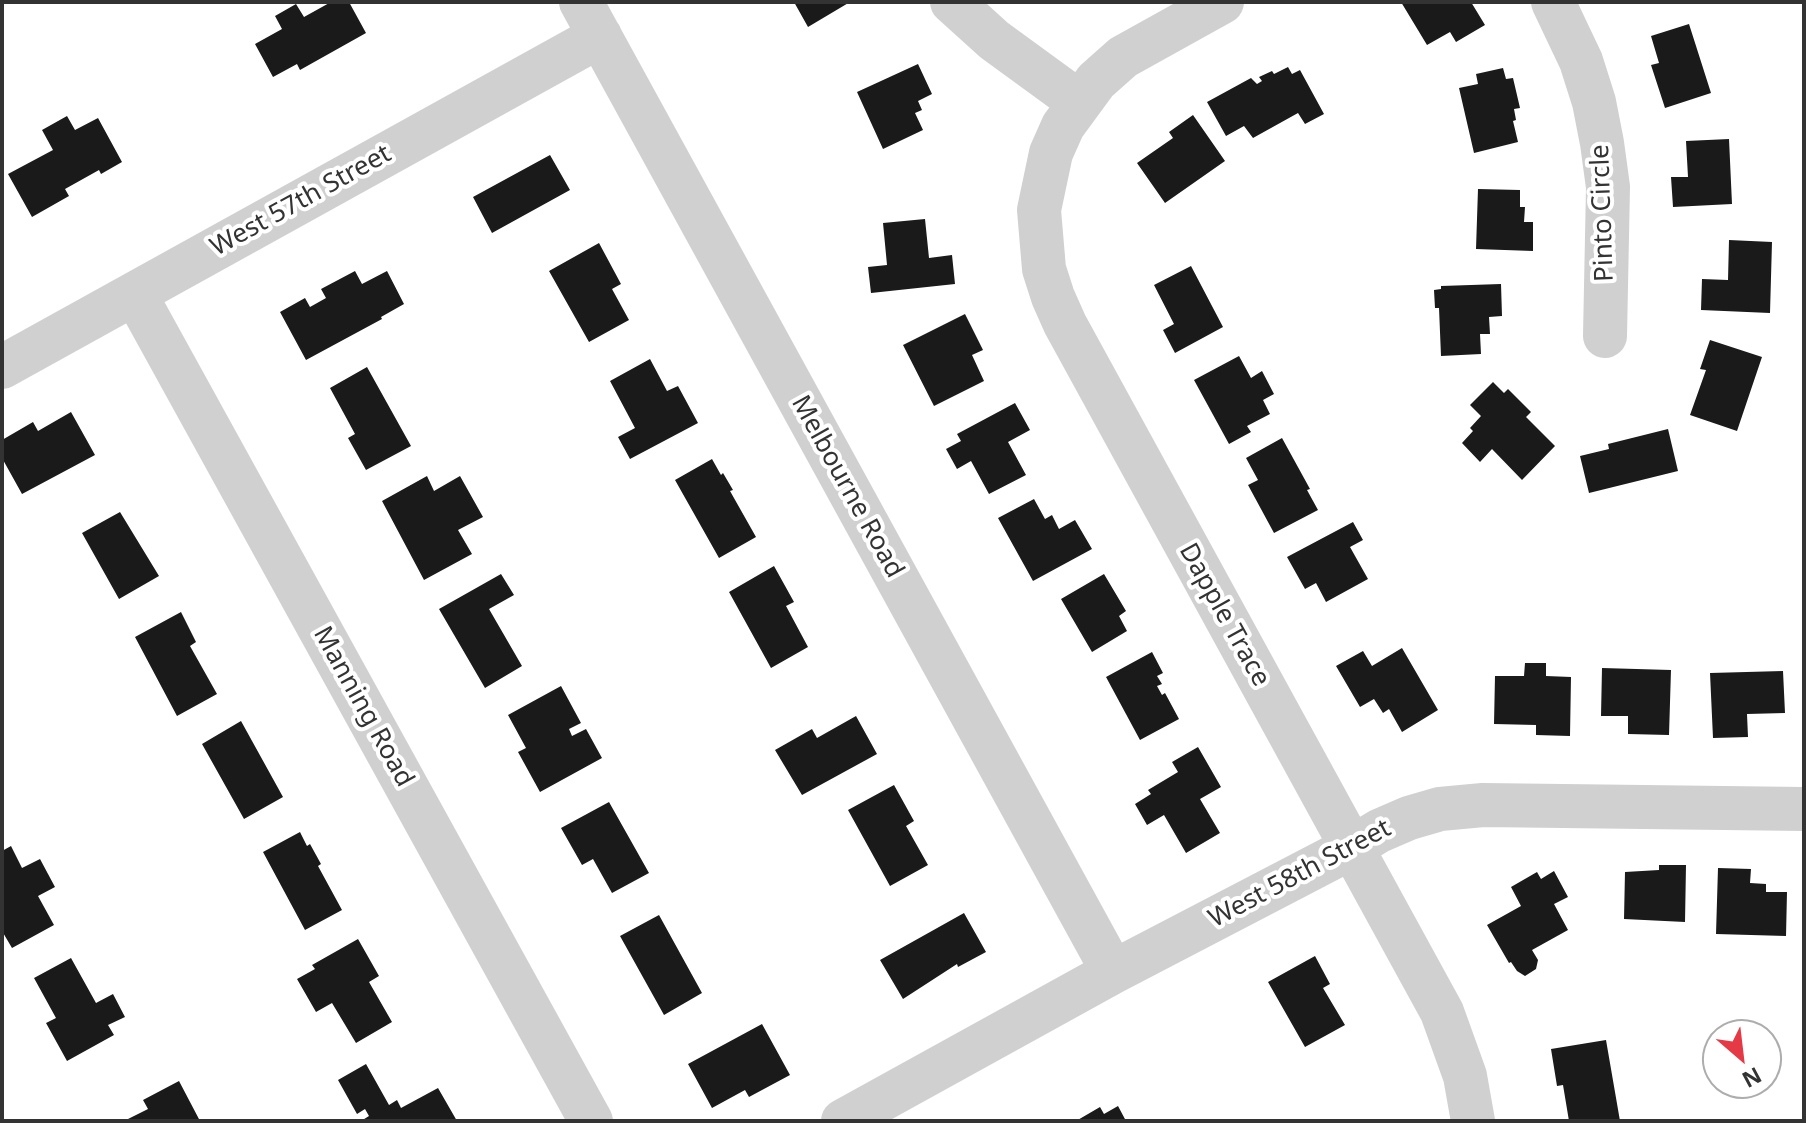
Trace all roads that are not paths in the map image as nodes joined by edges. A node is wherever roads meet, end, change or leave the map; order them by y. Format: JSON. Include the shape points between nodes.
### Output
{"nodes":[{"id":1,"x":952,"y":2,"type":"edge"},
{"id":2,"x":1222,"y":2,"type":"edge"},
{"id":3,"x":1553,"y":2,"type":"edge"},
{"id":4,"x":591,"y":19,"type":"edge"},
{"id":5,"x":1079,"y":102,"type":"junction"},
{"id":6,"x":135,"y":294,"type":"junction"},
{"id":7,"x":1605,"y":336,"type":"dead end"},
{"id":8,"x":2,"y":367,"type":"edge"},
{"id":9,"x":1804,"y":809,"type":"edge"},
{"id":10,"x":1351,"y":848,"type":"junction"},
{"id":11,"x":1113,"y":972,"type":"junction"},
{"id":12,"x":591,"y":1121,"type":"edge"},
{"id":13,"x":843,"y":1121,"type":"edge"},
{"id":14,"x":1473,"y":1121,"type":"edge"}],
"edges":[{"from":1,"to":5,"type":"street"},
{"from":2,"to":5,"type":"street","name":"Dapple Trace","via":[[1123,57]]},
{"from":3,"to":7,"type":"street","name":"Pinto Circle","via":[[1581,61],[1602,143],[1608,187]]},
{"from":4,"to":6,"type":"street","name":"West 57th Street"},
{"from":4,"to":11,"type":"street","name":"Melbourne Road"},
{"from":5,"to":10,"type":"street","name":"Dapple Trace","via":[[1051,153],[1039,210],[1042,255],[1053,297]]},
{"from":6,"to":8,"type":"street","name":"West 57th Street"},
{"from":6,"to":12,"type":"street","name":"Manning Road"},
{"from":9,"to":10,"type":"street","name":"West 58th Street","via":[[1461,806],[1409,818]]},
{"from":10,"to":11,"type":"street","name":"West 58th Street"},
{"from":10,"to":14,"type":"street","name":"Dapple Trace","via":[[1442,1012],[1463,1067]]},
{"from":11,"to":13,"type":"street","name":"West 58th Street"}]}
